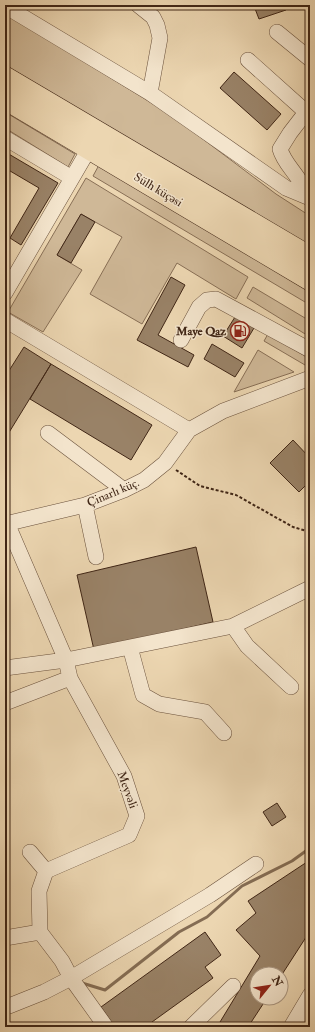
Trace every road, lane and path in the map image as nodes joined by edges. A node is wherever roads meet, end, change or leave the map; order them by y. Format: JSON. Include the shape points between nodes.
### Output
{"nodes":[{"id":1,"x":138,"y":5,"type":"edge"},
{"id":2,"x":5,"y":6,"type":"edge"},
{"id":3,"x":277,"y":32,"type":"dead end"},
{"id":4,"x":310,"y":59,"type":"edge"},
{"id":5,"x":248,"y":60,"type":"dead end"},
{"id":6,"x":5,"y":77,"type":"edge"},
{"id":7,"x":150,"y":93,"type":"junction"},
{"id":8,"x":5,"y":100,"type":"edge"},
{"id":9,"x":308,"y":109,"type":"edge"},
{"id":10,"x":5,"y":138,"type":"edge"},
{"id":11,"x":90,"y":149,"type":"junction"},
{"id":12,"x":72,"y":178,"type":"junction"},
{"id":13,"x":308,"y":197,"type":"edge"},
{"id":14,"x":310,"y":258,"type":"edge"},
{"id":15,"x":310,"y":280,"type":"edge"},
{"id":16,"x":5,"y":293,"type":"edge"},
{"id":17,"x":5,"y":320,"type":"edge"},
{"id":18,"x":181,"y":340,"type":"dead end"},
{"id":19,"x":310,"y":350,"type":"edge"},
{"id":20,"x":310,"y":378,"type":"edge"},
{"id":21,"x":189,"y":430,"type":"junction"},
{"id":22,"x":48,"y":433,"type":"dead end"},
{"id":23,"x":166,"y":463,"type":"junction"},
{"id":24,"x":124,"y":490,"type":"junction"},
{"id":25,"x":85,"y":505,"type":"junction"},
{"id":26,"x":6,"y":524,"type":"edge"},
{"id":27,"x":310,"y":532,"type":"edge"},
{"id":28,"x":96,"y":557,"type":"dead end"},
{"id":29,"x":310,"y":588,"type":"edge"},
{"id":30,"x":233,"y":626,"type":"junction"},
{"id":31,"x":130,"y":647,"type":"junction"},
{"id":32,"x":66,"y":660,"type":"junction"},
{"id":33,"x":5,"y":668,"type":"edge"},
{"id":34,"x":70,"y":678,"type":"junction"},
{"id":35,"x":291,"y":687,"type":"dead end"},
{"id":36,"x":5,"y":703,"type":"edge"},
{"id":37,"x":224,"y":733,"type":"dead end"},
{"id":38,"x":30,"y":852,"type":"dead end"},
{"id":39,"x":256,"y":864,"type":"dead end"},
{"id":40,"x":46,"y":871,"type":"junction"},
{"id":41,"x":40,"y":932,"type":"junction"},
{"id":42,"x":5,"y":938,"type":"edge"},
{"id":43,"x":71,"y":978,"type":"junction"},
{"id":44,"x":233,"y":986,"type":"dead end"},
{"id":45,"x":310,"y":995,"type":"edge"},
{"id":46,"x":5,"y":1006,"type":"edge"},
{"id":47,"x":294,"y":1022,"type":"edge"},
{"id":48,"x":310,"y":1025,"type":"edge"},
{"id":49,"x":106,"y":1027,"type":"edge"},
{"id":50,"x":191,"y":1027,"type":"edge"}],
"edges":[{"from":1,"to":7,"type":"street","via":[[153,17],[160,38]]},
{"from":2,"to":7,"type":"street"},
{"from":3,"to":4,"type":"street"},
{"from":5,"to":9,"type":"street"},
{"from":6,"to":14,"type":"highway","name":"Sülh küçəsi"},
{"from":7,"to":13,"type":"street","via":[[286,188]]},
{"from":8,"to":11,"type":"highway","name":"Sülh küçəsi"},
{"from":9,"to":13,"type":"street","via":[[280,149]]},
{"from":10,"to":12,"type":"street"},
{"from":11,"to":12,"type":"street"},
{"from":11,"to":15,"type":"highway","name":"Sülh küçəsi"},
{"from":12,"to":16,"type":"street"},
{"from":17,"to":21,"type":"street"},
{"from":18,"to":19,"type":"street","via":[[199,308],[207,300],[216,299]]},
{"from":20,"to":21,"type":"street","name":"Çinarlı küç.","via":[[223,411]]},
{"from":21,"to":23,"type":"street","name":"Çinarlı küç."},
{"from":22,"to":24,"type":"street"},
{"from":23,"to":24,"type":"street","name":"Çinarlı küç.","via":[[144,480]]},
{"from":23,"to":27,"type":"path","via":[[200,486],[236,495],[293,526]]},
{"from":24,"to":25,"type":"street","name":"Çinarlı küç."},
{"from":25,"to":26,"type":"street","name":"Çinarlı küç."},
{"from":25,"to":28,"type":"street"},
{"from":26,"to":32,"type":"street","name":"Meyvəli"},
{"from":29,"to":30,"type":"street"},
{"from":30,"to":31,"type":"street"},
{"from":30,"to":35,"type":"street","via":[[247,646]]},
{"from":31,"to":32,"type":"street"},
{"from":31,"to":37,"type":"street","via":[[143,695],[158,704],[205,712]]},
{"from":32,"to":33,"type":"street"},
{"from":32,"to":34,"type":"street","name":"Meyvəli"},
{"from":34,"to":36,"type":"street"},
{"from":34,"to":40,"type":"street","name":"Meyvəli","via":[[124,776],[137,816],[129,835]]},
{"from":38,"to":40,"type":"street"},
{"from":39,"to":43,"type":"street","via":[[210,896]]},
{"from":40,"to":41,"type":"street","via":[[39,891]]},
{"from":41,"to":42,"type":"street"},
{"from":41,"to":43,"type":"street","via":[[62,960]]},
{"from":43,"to":46,"type":"street","via":[[44,992]]},
{"from":43,"to":49,"type":"street"},
{"from":44,"to":50,"type":"street"},
{"from":45,"to":47,"type":"street"},
{"from":47,"to":48,"type":"street"}]}
